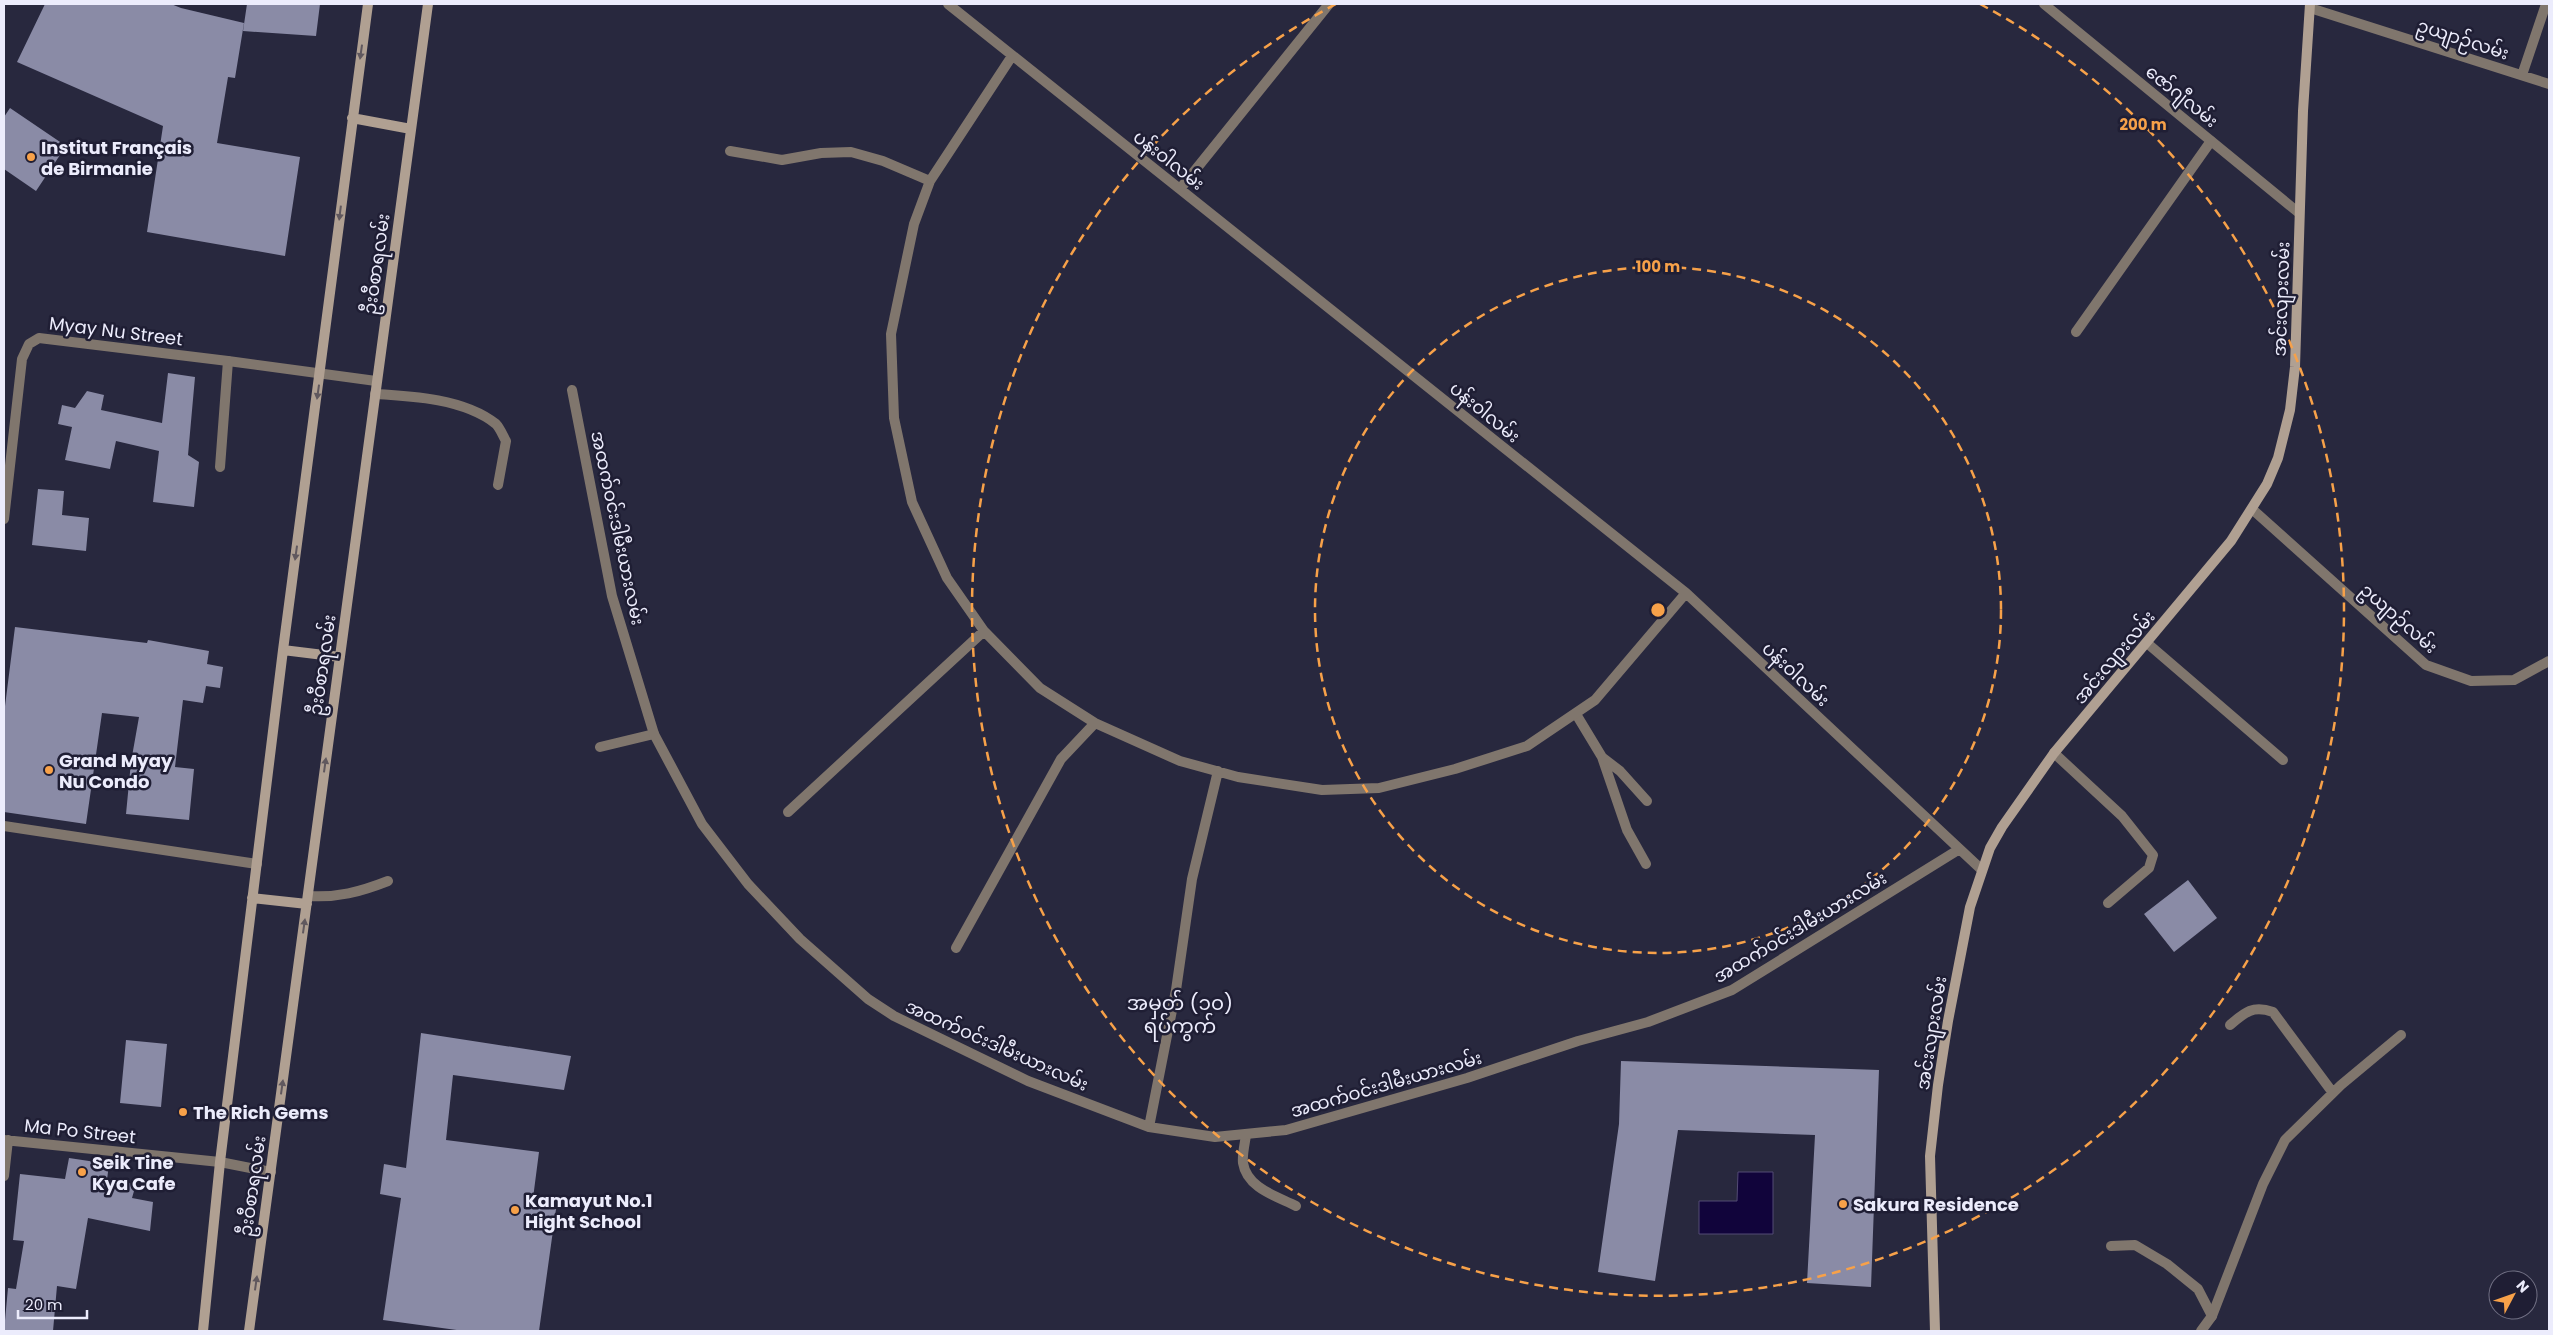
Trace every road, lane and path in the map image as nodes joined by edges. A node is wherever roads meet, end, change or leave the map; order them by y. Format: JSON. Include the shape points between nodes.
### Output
{"nodes":[{"id":1,"x":368,"y":4,"type":"edge"},
{"id":2,"x":428,"y":4,"type":"edge"},
{"id":3,"x":948,"y":4,"type":"edge"},
{"id":4,"x":1329,"y":4,"type":"edge"},
{"id":5,"x":2044,"y":4,"type":"edge"},
{"id":6,"x":2546,"y":4,"type":"edge"},
{"id":7,"x":2310,"y":6,"type":"edge"},
{"id":8,"x":1012,"y":56,"type":"junction"},
{"id":9,"x":2522,"y":75,"type":"junction"},
{"id":10,"x":2549,"y":84,"type":"edge"},
{"id":11,"x":352,"y":118,"type":"junction"},
{"id":12,"x":411,"y":129,"type":"junction"},
{"id":13,"x":2211,"y":141,"type":"junction"},
{"id":14,"x":730,"y":151,"type":"dead end"},
{"id":15,"x":930,"y":181,"type":"junction"},
{"id":16,"x":1180,"y":189,"type":"junction"},
{"id":17,"x":2300,"y":213,"type":"junction"},
{"id":18,"x":2076,"y":332,"type":"dead end"},
{"id":19,"x":228,"y":360,"type":"junction"},
{"id":20,"x":320,"y":373,"type":"junction"},
{"id":21,"x":376,"y":381,"type":"junction"},
{"id":22,"x":572,"y":390,"type":"dead end"},
{"id":23,"x":375,"y":394,"type":"junction"},
{"id":24,"x":220,"y":467,"type":"dead end"},
{"id":25,"x":498,"y":485,"type":"dead end"},
{"id":26,"x":2252,"y":508,"type":"junction"},
{"id":27,"x":4,"y":519,"type":"edge"},
{"id":28,"x":1686,"y":593,"type":"junction"},
{"id":29,"x":984,"y":631,"type":"junction"},
{"id":30,"x":2147,"y":643,"type":"junction"},
{"id":31,"x":283,"y":650,"type":"junction"},
{"id":32,"x":340,"y":657,"type":"junction"},
{"id":33,"x":2549,"y":661,"type":"edge"},
{"id":34,"x":1576,"y":714,"type":"junction"},
{"id":35,"x":1095,"y":723,"type":"junction"},
{"id":36,"x":654,"y":734,"type":"junction"},
{"id":37,"x":600,"y":747,"type":"dead end"},
{"id":38,"x":2054,"y":753,"type":"junction"},
{"id":39,"x":1602,"y":757,"type":"junction"},
{"id":40,"x":2283,"y":760,"type":"dead end"},
{"id":41,"x":1218,"y":771,"type":"junction"},
{"id":42,"x":1647,"y":801,"type":"dead end"},
{"id":43,"x":788,"y":812,"type":"dead end"},
{"id":44,"x":4,"y":826,"type":"edge"},
{"id":45,"x":1958,"y":850,"type":"junction"},
{"id":46,"x":257,"y":864,"type":"junction"},
{"id":47,"x":1646,"y":864,"type":"dead end"},
{"id":48,"x":1982,"y":870,"type":"junction"},
{"id":49,"x":388,"y":881,"type":"dead end"},
{"id":50,"x":252,"y":898,"type":"junction"},
{"id":51,"x":307,"y":900,"type":"junction"},
{"id":52,"x":2108,"y":903,"type":"dead end"},
{"id":53,"x":956,"y":948,"type":"dead end"},
{"id":54,"x":2230,"y":1025,"type":"dead end"},
{"id":55,"x":2401,"y":1035,"type":"dead end"},
{"id":56,"x":2333,"y":1093,"type":"junction"},
{"id":57,"x":1148,"y":1126,"type":"junction"},
{"id":58,"x":1246,"y":1135,"type":"junction"},
{"id":59,"x":6,"y":1140,"type":"edge"},
{"id":60,"x":220,"y":1162,"type":"junction"},
{"id":61,"x":271,"y":1172,"type":"junction"},
{"id":62,"x":4,"y":1176,"type":"edge"},
{"id":63,"x":1296,"y":1206,"type":"dead end"},
{"id":64,"x":2111,"y":1246,"type":"dead end"},
{"id":65,"x":2212,"y":1316,"type":"junction"},
{"id":66,"x":203,"y":1331,"type":"edge"},
{"id":67,"x":249,"y":1331,"type":"edge"},
{"id":68,"x":1935,"y":1331,"type":"edge"},
{"id":69,"x":2201,"y":1331,"type":"edge"}],
"edges":[{"from":1,"to":11,"type":"main road","name":"ဦးဝီစာရလမ်း","one_way":true},
{"from":2,"to":12,"type":"main road","name":"ဦးဝီစာရလမ်း"},
{"from":3,"to":8,"type":"street","name":"ပန်းဝါလမ်း"},
{"from":4,"to":16,"type":"street"},
{"from":5,"to":13,"type":"street","name":"ဇော်ဂျီလမ်း"},
{"from":6,"to":9,"type":"street"},
{"from":7,"to":9,"type":"street","name":"ဥယျာဉ်လမ်း"},
{"from":7,"to":17,"type":"main road","name":"အင်းလျားလမ်း"},
{"from":8,"to":15,"type":"street"},
{"from":8,"to":16,"type":"street","name":"ပန်းဝါလမ်း"},
{"from":9,"to":10,"type":"street","name":"ဥယျာဉ်လမ်း"},
{"from":11,"to":12,"type":"main road"},
{"from":11,"to":20,"type":"main road","name":"ဦးဝီစာရလမ်း","one_way":true},
{"from":12,"to":21,"type":"main road","name":"ဦးဝီစာရလမ်း"},
{"from":13,"to":17,"type":"street","name":"ဇော်ဂျီလမ်း"},
{"from":13,"to":18,"type":"street"},
{"from":14,"to":15,"type":"street","via":[[782,160],[821,153],[852,152]]},
{"from":15,"to":29,"type":"street","via":[[914,224],[891,334],[894,418],[912,502],[947,578]]},
{"from":16,"to":28,"type":"street","name":"ပန်းဝါလမ်း"},
{"from":17,"to":26,"type":"main road","name":"အင်းလျားလမ်း","via":[[2295,367],[2290,410],[2278,458]]},
{"from":19,"to":20,"type":"street","name":"Myay Nu Street"},
{"from":19,"to":24,"type":"street"},
{"from":19,"to":27,"type":"street","name":"Myay Nu Street","via":[[39,338],[29,344],[22,359]]},
{"from":20,"to":21,"type":"street","name":"Myay Nu Street"},
{"from":20,"to":31,"type":"main road","name":"ဦးဝီစာရလမ်း","one_way":true},
{"from":21,"to":23,"type":"main road","name":"ဦးဝီစာရလမ်း"},
{"from":22,"to":36,"type":"street","name":"အထက်ဝင်းဒါမီးယားလမ်း","via":[[612,596]]},
{"from":23,"to":25,"type":"street","via":[[448,402],[497,425],[506,441]]},
{"from":23,"to":32,"type":"main road","name":"ဦးဝီစာရလမ်း"},
{"from":26,"to":30,"type":"main road","name":"အင်းလျားလမ်း","via":[[2231,541]]},
{"from":26,"to":33,"type":"street","name":"ဥယျာဉ်လမ်း","via":[[2426,665],[2471,681],[2514,680]]},
{"from":28,"to":34,"type":"street","via":[[1595,700]]},
{"from":28,"to":45,"type":"street","name":"ပန်းဝါလမ်း"},
{"from":29,"to":35,"type":"street","via":[[1040,688]]},
{"from":29,"to":43,"type":"street"},
{"from":30,"to":38,"type":"main road","name":"အင်းလျားလမ်း"},
{"from":30,"to":40,"type":"street"},
{"from":31,"to":32,"type":"main road"},
{"from":31,"to":46,"type":"main road","name":"ဦးဝီစာရလမ်း"},
{"from":51,"to":32,"type":"main road","name":"ဦးဝီစာရလမ်း","one_way":true},
{"from":34,"to":39,"type":"street"},
{"from":34,"to":41,"type":"street","via":[[1527,746],[1379,788],[1322,790]]},
{"from":35,"to":41,"type":"street","via":[[1180,761]]},
{"from":35,"to":53,"type":"street","via":[[1061,759]]},
{"from":36,"to":37,"type":"street"},
{"from":36,"to":57,"type":"street","name":"အထက်ဝင်းဒါမီးယားလမ်း","via":[[702,824],[748,884],[800,939],[868,999],[894,1016],[1028,1081]]},
{"from":38,"to":48,"type":"main road","name":"အင်းလျားလမ်း","via":[[2002,827]]},
{"from":38,"to":52,"type":"street","via":[[2122,816],[2153,855],[2149,868]]},
{"from":39,"to":42,"type":"street","via":[[1620,771]]},
{"from":39,"to":47,"type":"street","via":[[1627,830]]},
{"from":41,"to":57,"type":"street","via":[[1192,879],[1176,990]]},
{"from":44,"to":46,"type":"street"},
{"from":45,"to":48,"type":"street","name":"ပန်းဝါလမ်း"},
{"from":45,"to":58,"type":"street","name":"အထက်ဝင်းဒါမီးယားလမ်း","via":[[1732,990],[1648,1022],[1578,1041],[1467,1078],[1286,1130]]},
{"from":46,"to":50,"type":"main road","name":"ဦးဝီစာရလမ်း"},
{"from":48,"to":68,"type":"main road","name":"အင်းလျားလမ်း","via":[[1970,906],[1948,1021],[1930,1156]]},
{"from":49,"to":51,"type":"street","via":[[356,893]]},
{"from":50,"to":51,"type":"main road"},
{"from":50,"to":60,"type":"main road","name":"ဦးဝီစာရလမ်း"},
{"from":61,"to":51,"type":"main road","name":"ဦးဝီစာရလမ်း","one_way":true},
{"from":54,"to":56,"type":"street","via":[[2247,1010],[2261,1008],[2273,1012]]},
{"from":55,"to":56,"type":"street"},
{"from":56,"to":65,"type":"street","via":[[2285,1140],[2263,1184]]},
{"from":57,"to":58,"type":"street","name":"အထက်ဝင်းဒါမီးယားလမ်း","via":[[1215,1137]]},
{"from":58,"to":63,"type":"street","via":[[1243,1163],[1250,1178],[1257,1187]]},
{"from":59,"to":60,"type":"street","name":"Ma Po Street"},
{"from":59,"to":62,"type":"street"},
{"from":60,"to":61,"type":"street","name":"Ma Po Street"},
{"from":60,"to":66,"type":"main road","name":"ဦးဝီစာရလမ်း"},
{"from":67,"to":61,"type":"main road","name":"ဦးဝီစာရလမ်း","one_way":true},
{"from":64,"to":65,"type":"street","via":[[2135,1245],[2167,1264],[2198,1289]]},
{"from":65,"to":69,"type":"street"}]}
